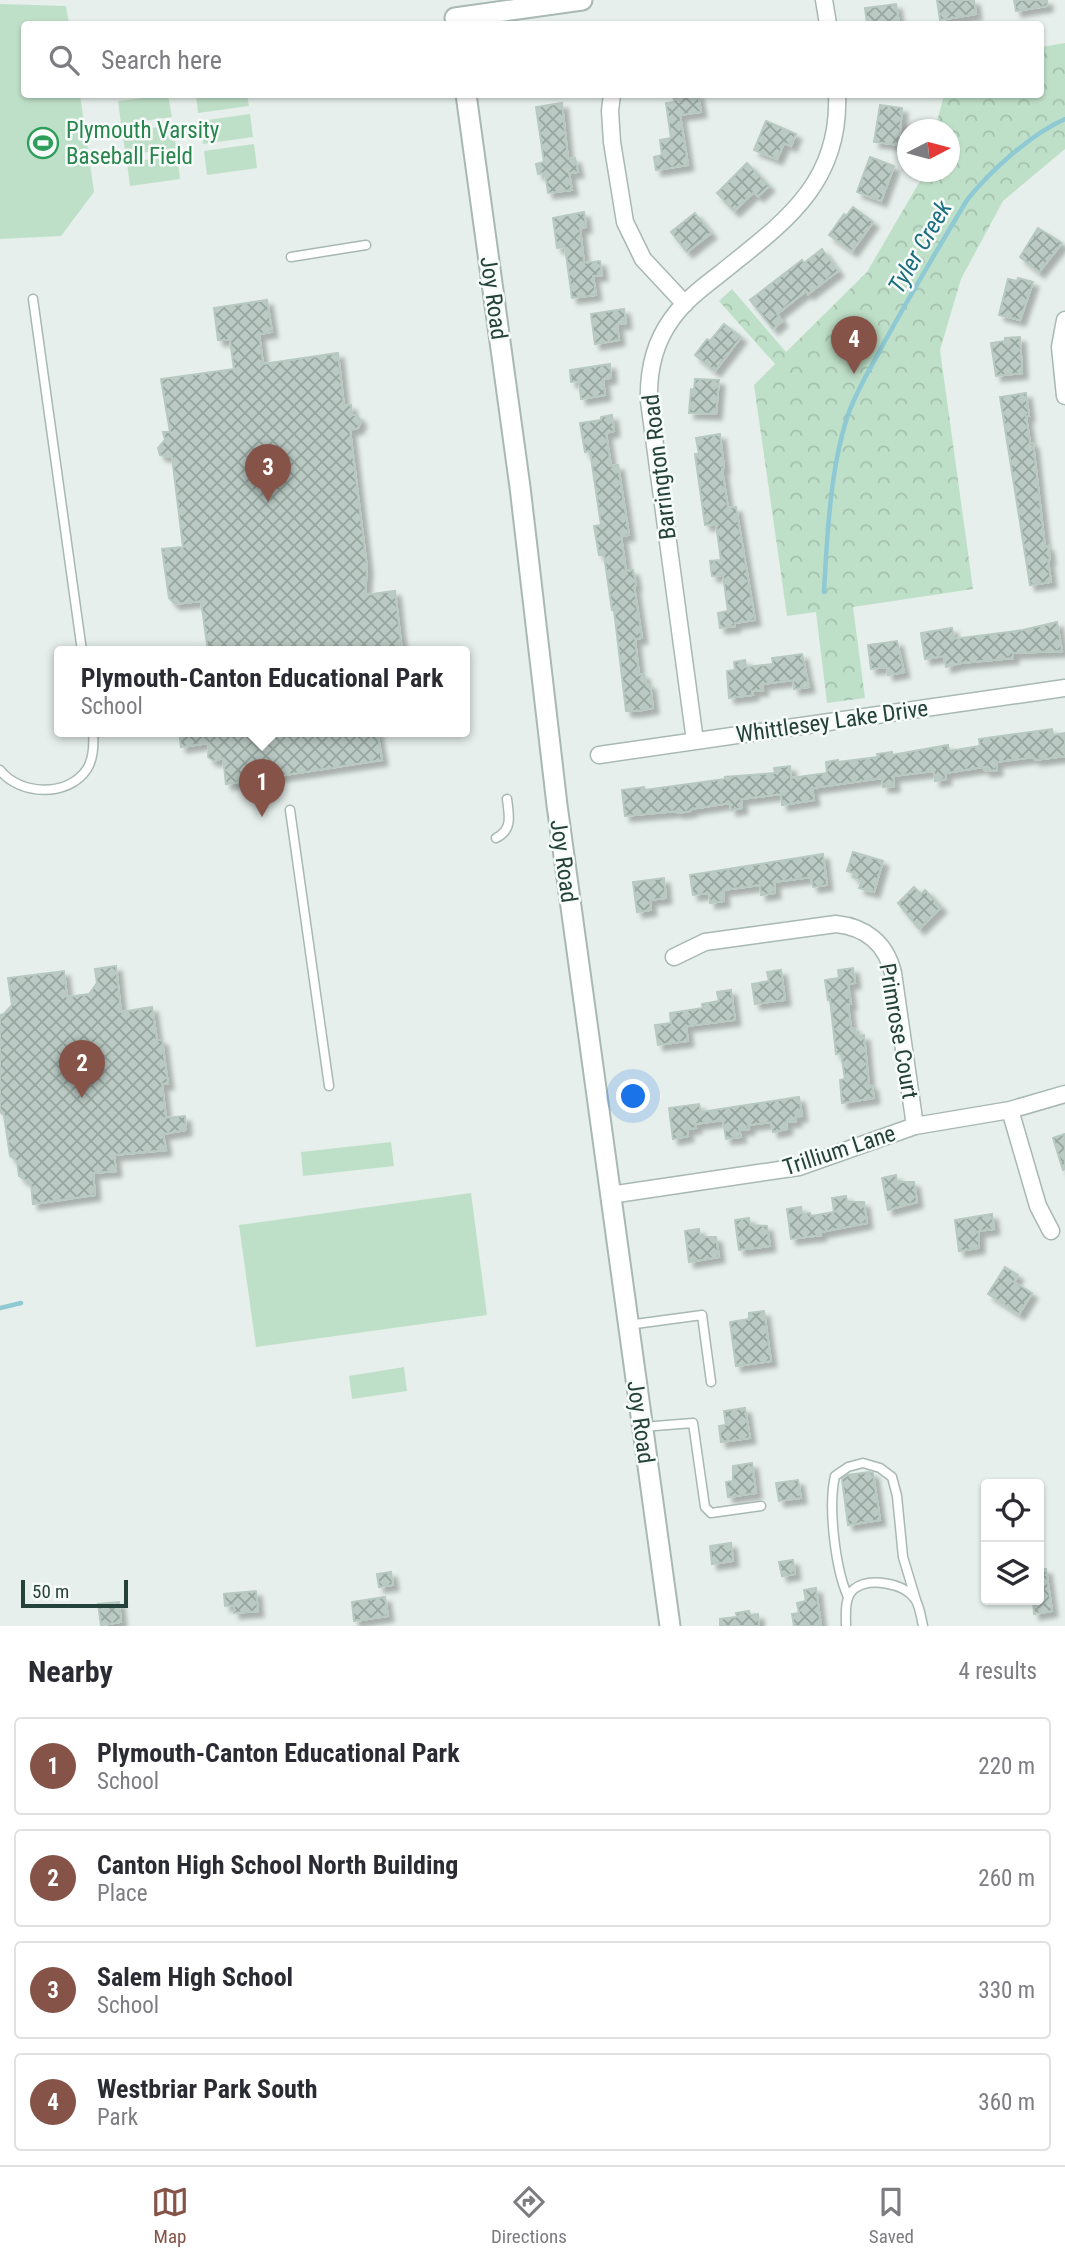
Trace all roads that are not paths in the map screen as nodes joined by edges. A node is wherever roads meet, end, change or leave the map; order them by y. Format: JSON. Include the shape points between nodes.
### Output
{"nodes":[{"id":1,"x":582,"y":0,"type":"edge"},
{"id":2,"x":824,"y":0,"type":"edge"},
{"id":3,"x":455,"y":14,"type":"edge"},
{"id":4,"x":828,"y":21,"type":"edge"},
{"id":5,"x":467,"y":98,"type":"edge"},
{"id":6,"x":612,"y":98,"type":"edge"},
{"id":7,"x":837,"y":98,"type":"edge"},
{"id":8,"x":366,"y":245,"type":"dead end"},
{"id":9,"x":291,"y":257,"type":"dead end"},
{"id":10,"x":33,"y":299,"type":"dead end"},
{"id":11,"x":685,"y":303,"type":"junction"},
{"id":12,"x":1065,"y":320,"type":"edge"},
{"id":13,"x":1065,"y":396,"type":"edge"},
{"id":14,"x":81,"y":646,"type":"edge"},
{"id":15,"x":1065,"y":688,"type":"edge"},
{"id":16,"x":93,"y":737,"type":"edge"},
{"id":17,"x":695,"y":741,"type":"junction"},
{"id":18,"x":599,"y":755,"type":"dead end"},
{"id":19,"x":0,"y":770,"type":"edge"},
{"id":20,"x":507,"y":799,"type":"dead end"},
{"id":21,"x":290,"y":810,"type":"dead end"},
{"id":22,"x":496,"y":838,"type":"dead end"},
{"id":23,"x":674,"y":957,"type":"dead end"},
{"id":24,"x":329,"y":1086,"type":"dead end"},
{"id":25,"x":1065,"y":1094,"type":"edge"},
{"id":26,"x":1010,"y":1110,"type":"junction"},
{"id":27,"x":915,"y":1126,"type":"junction"},
{"id":28,"x":610,"y":1195,"type":"junction"},
{"id":29,"x":1051,"y":1231,"type":"dead end"},
{"id":30,"x":628,"y":1325,"type":"junction"},
{"id":31,"x":711,"y":1382,"type":"dead end"},
{"id":32,"x":642,"y":1427,"type":"junction"},
{"id":33,"x":761,"y":1506,"type":"dead end"},
{"id":34,"x":848,"y":1597,"type":"junction"},
{"id":35,"x":916,"y":1600,"type":"junction"},
{"id":36,"x":670,"y":1626,"type":"edge"},
{"id":37,"x":846,"y":1626,"type":"edge"},
{"id":38,"x":923,"y":1626,"type":"edge"}],
"edges":[{"from":1,"to":3,"type":"street"},
{"from":2,"to":4,"type":"street"},
{"from":5,"to":28,"type":"street","name":"Joy Road"},
{"from":6,"to":11,"type":"street","via":[[612,142],[625,222],[643,258]]},
{"from":7,"to":11,"type":"street","name":"Barrington Road","via":[[831,147],[808,194],[780,225]]},
{"from":8,"to":9,"type":"lane"},
{"from":10,"to":14,"type":"lane"},
{"from":11,"to":17,"type":"street","name":"Barrington Road","via":[[657,347],[649,393]]},
{"from":12,"to":13,"type":"street","via":[[1060,347]]},
{"from":15,"to":17,"type":"street","name":"Whittlesey Lake Drive"},
{"from":16,"to":19,"type":"lane","via":[[93,755],[86,770],[57,789],[22,787]]},
{"from":17,"to":18,"type":"street","name":"Whittlesey Lake Drive"},
{"from":20,"to":22,"type":"lane","via":[[509,827]]},
{"from":21,"to":24,"type":"lane"},
{"from":23,"to":27,"type":"street","name":"Primrose Court","via":[[705,942],[836,925],[871,936],[887,955],[893,973]]},
{"from":25,"to":26,"type":"street","name":"Trillium Lane"},
{"from":26,"to":27,"type":"street","name":"Trillium Lane"},
{"from":26,"to":29,"type":"street","via":[[1038,1206]]},
{"from":27,"to":28,"type":"street","name":"Trillium Lane","via":[[799,1167]]},
{"from":28,"to":30,"type":"street","name":"Joy Road"},
{"from":30,"to":31,"type":"lane","via":[[702,1315]]},
{"from":30,"to":32,"type":"street","name":"Joy Road"},
{"from":32,"to":33,"type":"lane","via":[[693,1423],[705,1507],[711,1513]]},
{"from":32,"to":36,"type":"street","name":"Joy Road"},
{"from":34,"to":35,"type":"lane","via":[[854,1588],[885,1583],[898,1586]]},
{"from":34,"to":35,"type":"lane","via":[[840,1579],[831,1494],[835,1476],[848,1466],[863,1463],[892,1477],[903,1557]]},
{"from":34,"to":37,"type":"lane"},
{"from":35,"to":38,"type":"lane"}]}
